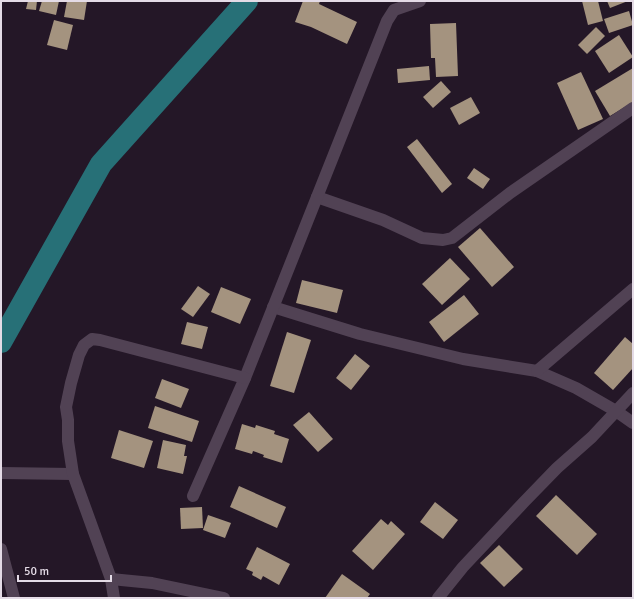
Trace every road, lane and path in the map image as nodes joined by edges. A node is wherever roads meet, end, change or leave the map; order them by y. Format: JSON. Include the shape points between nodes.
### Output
{"nodes":[{"id":1,"x":420,"y":1,"type":"edge"},
{"id":2,"x":633,"y":108,"type":"edge"},
{"id":3,"x":317,"y":197,"type":"junction"},
{"id":4,"x":633,"y":289,"type":"edge"},
{"id":5,"x":273,"y":307,"type":"junction"},
{"id":6,"x":537,"y":371,"type":"junction"},
{"id":7,"x":245,"y":378,"type":"junction"},
{"id":8,"x":633,"y":393,"type":"edge"},
{"id":9,"x":616,"y":411,"type":"junction"},
{"id":10,"x":633,"y":423,"type":"edge"},
{"id":11,"x":1,"y":473,"type":"edge"},
{"id":12,"x":73,"y":474,"type":"junction"},
{"id":13,"x":193,"y":496,"type":"dead end"},
{"id":14,"x":1,"y":549,"type":"edge"},
{"id":15,"x":111,"y":579,"type":"junction"},
{"id":16,"x":14,"y":598,"type":"edge"},
{"id":17,"x":114,"y":598,"type":"edge"},
{"id":18,"x":224,"y":598,"type":"edge"},
{"id":19,"x":438,"y":598,"type":"edge"}],
"edges":[{"from":1,"to":3,"type":"street","via":[[394,10],[387,21]]},
{"from":2,"to":3,"type":"street","via":[[510,193],[452,238],[422,238],[383,220]]},
{"from":3,"to":5,"type":"street"},
{"from":4,"to":6,"type":"street"},
{"from":5,"to":6,"type":"street","via":[[360,334],[463,359]]},
{"from":5,"to":7,"type":"street"},
{"from":6,"to":9,"type":"street","via":[[576,388]]},
{"from":7,"to":12,"type":"street","via":[[92,339],[84,345],[79,355],[66,407]]},
{"from":7,"to":13,"type":"street"},
{"from":8,"to":9,"type":"street"},
{"from":9,"to":10,"type":"street"},
{"from":9,"to":19,"type":"street","via":[[530,496],[463,567]]},
{"from":11,"to":12,"type":"street"},
{"from":12,"to":15,"type":"street"},
{"from":14,"to":16,"type":"street"},
{"from":15,"to":17,"type":"street"},
{"from":15,"to":18,"type":"street","via":[[152,583]]}]}
